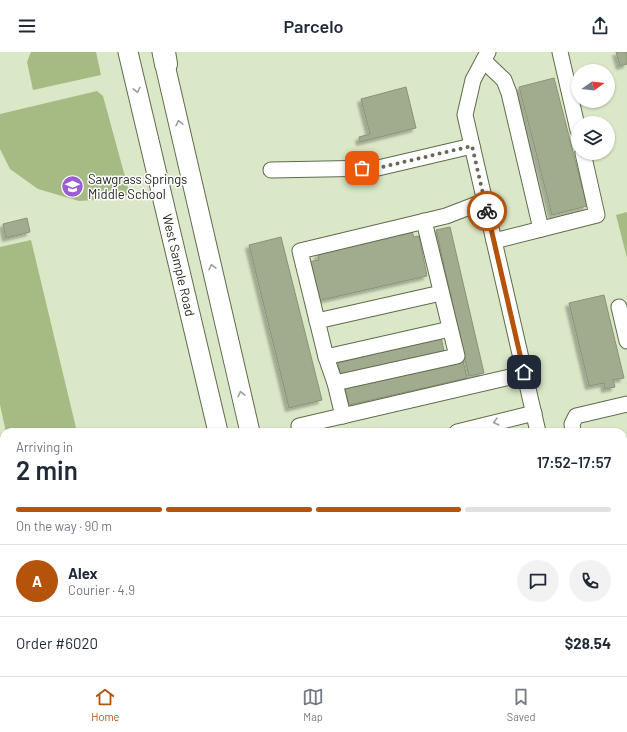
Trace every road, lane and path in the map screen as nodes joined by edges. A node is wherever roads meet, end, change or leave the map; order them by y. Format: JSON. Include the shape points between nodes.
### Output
{"nodes":[{"id":1,"x":128,"y":52,"type":"edge"},
{"id":2,"x":560,"y":52,"type":"edge"},
{"id":3,"x":164,"y":56,"type":"edge"},
{"id":4,"x":486,"y":56,"type":"edge"},
{"id":5,"x":575,"y":116,"type":"edge"},
{"id":6,"x":472,"y":146,"type":"junction"},
{"id":7,"x":585,"y":160,"type":"edge"},
{"id":8,"x":271,"y":170,"type":"dead end"},
{"id":9,"x":485,"y":201,"type":"junction"},
{"id":10,"x":424,"y":221,"type":"junction"},
{"id":11,"x":541,"y":229,"type":"junction"},
{"id":12,"x":494,"y":241,"type":"junction"},
{"id":13,"x":441,"y":293,"type":"junction"},
{"id":14,"x":619,"y":307,"type":"dead end"},
{"id":15,"x":317,"y":321,"type":"junction"},
{"id":16,"x":450,"y":329,"type":"junction"},
{"id":17,"x":627,"y":341,"type":"edge"},
{"id":18,"x":326,"y":357,"type":"junction"},
{"id":19,"x":524,"y":372,"type":"junction"},
{"id":20,"x":335,"y":383,"type":"junction"},
{"id":21,"x":627,"y":404,"type":"edge"},
{"id":22,"x":534,"y":413,"type":"junction"},
{"id":23,"x":343,"y":416,"type":"junction"},
{"id":24,"x":299,"y":426,"type":"dead end"},
{"id":25,"x":217,"y":428,"type":"edge"},
{"id":26,"x":249,"y":428,"type":"edge"},
{"id":27,"x":473,"y":428,"type":"edge"},
{"id":28,"x":535,"y":428,"type":"edge"},
{"id":29,"x":573,"y":428,"type":"edge"}],
"edges":[{"from":1,"to":25,"type":"main road","name":"West Sample Road","one_way":true},
{"from":2,"to":5,"type":"street"},
{"from":26,"to":3,"type":"main road","one_way":true},
{"from":4,"to":6,"type":"street","via":[[473,80],[465,115]]},
{"from":4,"to":11,"type":"street","via":[[504,80],[509,93]]},
{"from":6,"to":8,"type":"street","via":[[378,168]]},
{"from":6,"to":9,"type":"street"},
{"from":7,"to":11,"type":"street","via":[[597,215]]},
{"from":9,"to":10,"type":"street","via":[[446,216]]},
{"from":9,"to":12,"type":"street"},
{"from":10,"to":13,"type":"street"},
{"from":10,"to":15,"type":"street","via":[[300,250]]},
{"from":11,"to":12,"type":"street"},
{"from":12,"to":19,"type":"street"},
{"from":13,"to":15,"type":"street"},
{"from":13,"to":16,"type":"street"},
{"from":14,"to":17,"type":"street"},
{"from":15,"to":18,"type":"street"},
{"from":16,"to":18,"type":"street"},
{"from":16,"to":20,"type":"street","via":[[456,356]]},
{"from":18,"to":20,"type":"street"},
{"from":19,"to":22,"type":"street"},
{"from":19,"to":23,"type":"street"},
{"from":20,"to":23,"type":"street"},
{"from":21,"to":29,"type":"street","via":[[576,416]]},
{"from":22,"to":27,"type":"street","one_way":true},
{"from":22,"to":28,"type":"street"},
{"from":23,"to":24,"type":"street"}]}
